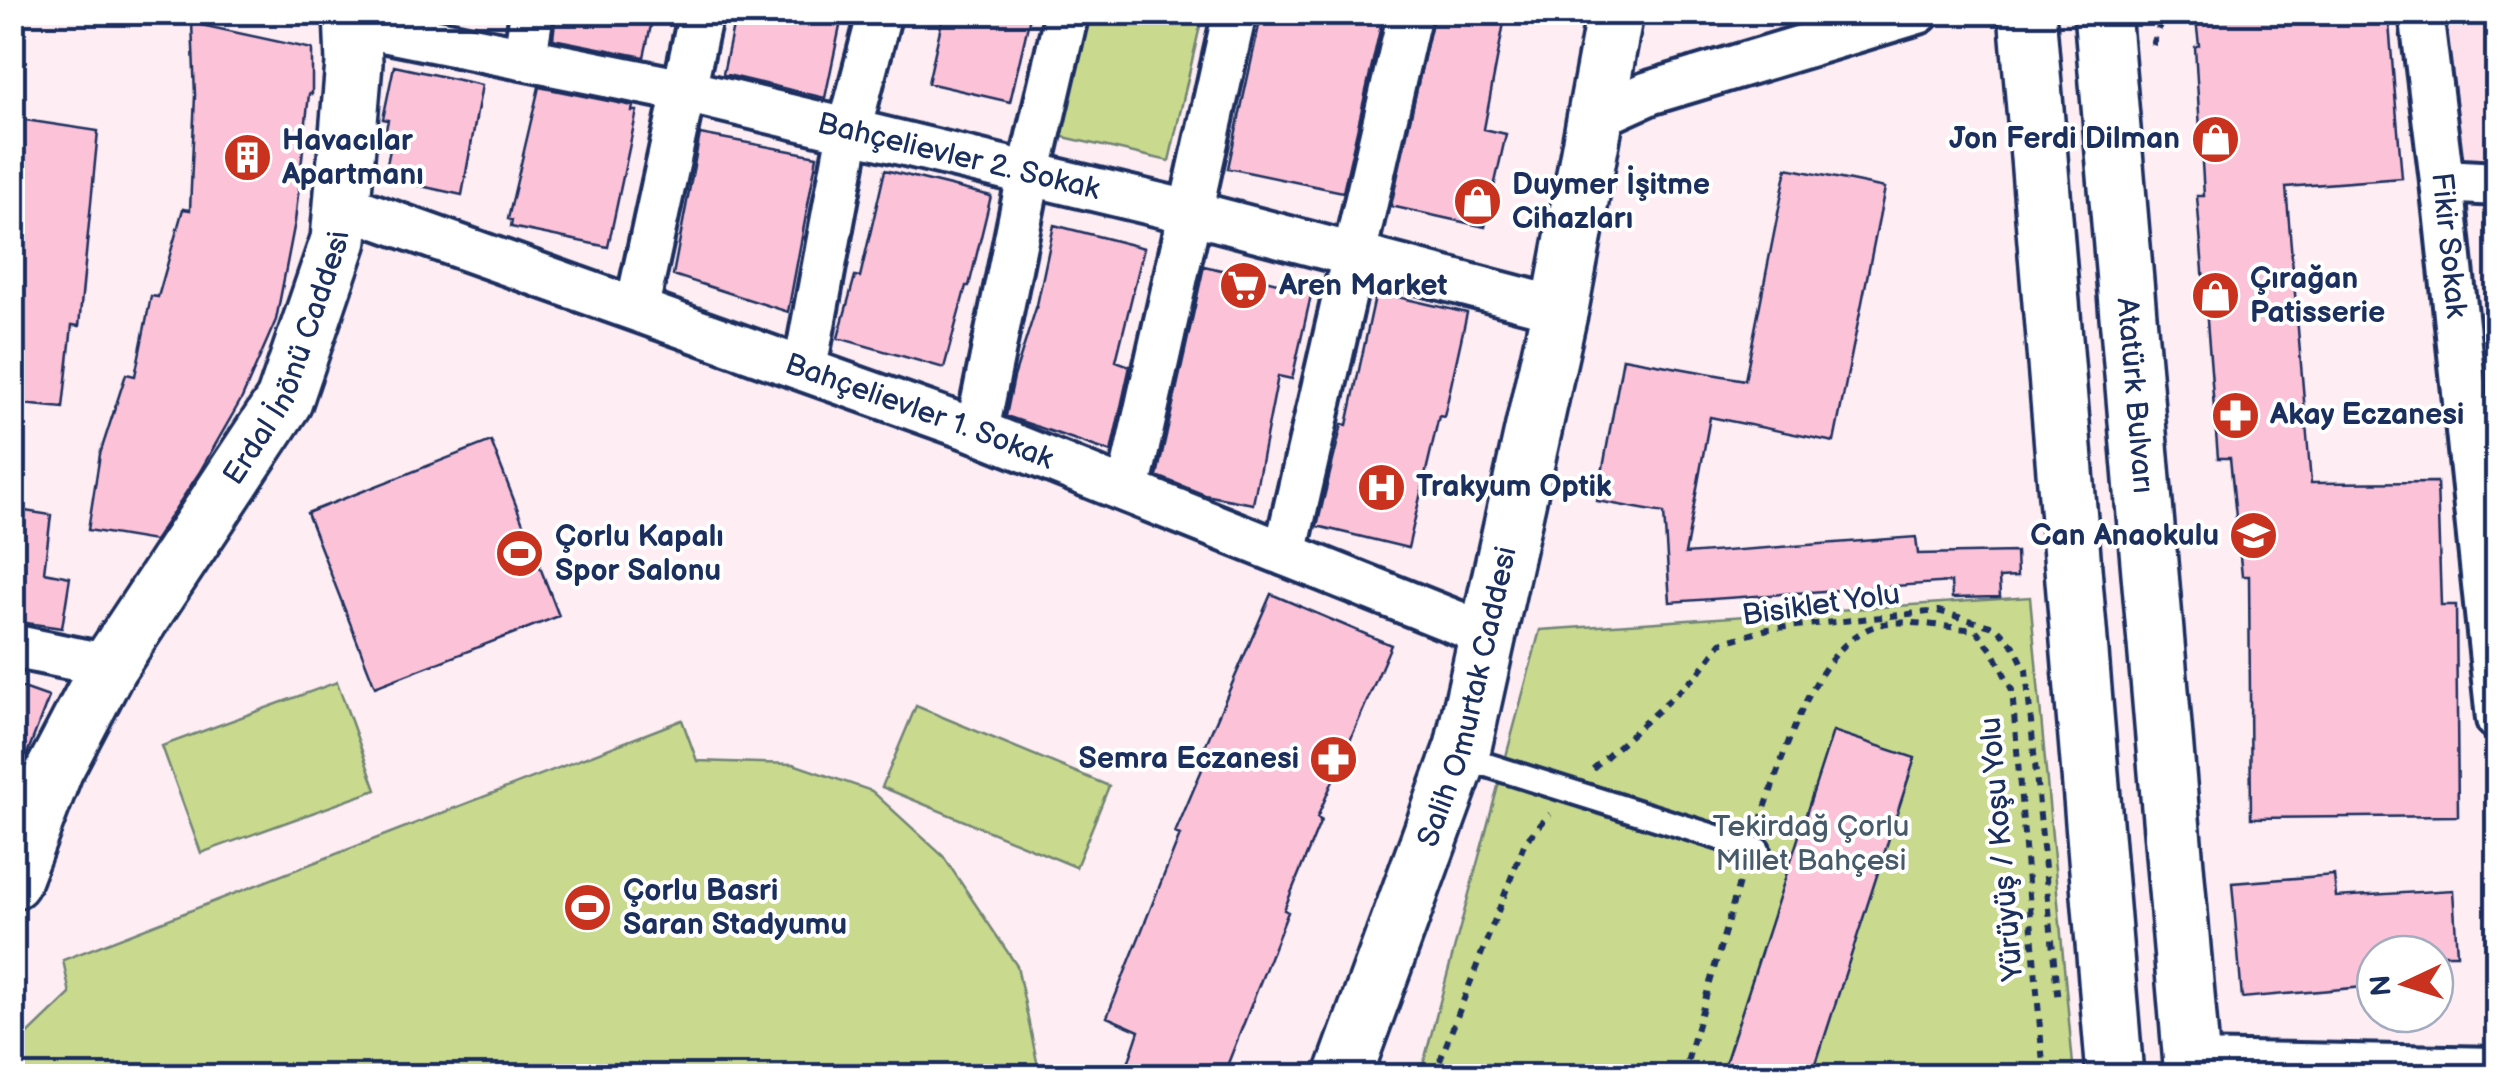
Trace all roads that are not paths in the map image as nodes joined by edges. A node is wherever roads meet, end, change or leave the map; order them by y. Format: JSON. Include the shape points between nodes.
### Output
{"nodes":[{"id":1,"x":532,"y":12,"type":"edge"},
{"id":2,"x":701,"y":12,"type":"edge"},
{"id":3,"x":880,"y":12,"type":"edge"},
{"id":4,"x":1067,"y":12,"type":"edge"},
{"id":5,"x":1234,"y":12,"type":"edge"},
{"id":6,"x":1410,"y":12,"type":"edge"},
{"id":7,"x":1614,"y":12,"type":"edge"},
{"id":8,"x":1918,"y":12,"type":"edge"},
{"id":9,"x":2026,"y":12,"type":"edge"},
{"id":10,"x":2102,"y":12,"type":"edge"},
{"id":11,"x":2420,"y":12,"type":"edge"},
{"id":12,"x":353,"y":18,"type":"edge"},
{"id":13,"x":525,"y":57,"type":"junction"},
{"id":14,"x":685,"y":92,"type":"junction"},
{"id":15,"x":1596,"y":117,"type":"junction"},
{"id":16,"x":849,"y":131,"type":"junction"},
{"id":17,"x":1028,"y":175,"type":"junction"},
{"id":18,"x":2442,"y":181,"type":"junction"},
{"id":19,"x":2498,"y":184,"type":"edge"},
{"id":20,"x":343,"y":205,"type":"junction"},
{"id":21,"x":1189,"y":212,"type":"junction"},
{"id":22,"x":1353,"y":254,"type":"junction"},
{"id":23,"x":636,"y":307,"type":"junction"},
{"id":24,"x":1560,"y":310,"type":"junction"},
{"id":25,"x":805,"y":368,"type":"junction"},
{"id":26,"x":977,"y":431,"type":"junction"},
{"id":27,"x":1128,"y":491,"type":"junction"},
{"id":28,"x":1285,"y":554,"type":"junction"},
{"id":29,"x":1488,"y":635,"type":"junction"},
{"id":30,"x":12,"y":646,"type":"edge"},
{"id":31,"x":109,"y":666,"type":"junction"},
{"id":32,"x":2498,"y":719,"type":"edge"},
{"id":33,"x":1486,"y":766,"type":"dead end"},
{"id":34,"x":1754,"y":848,"type":"road end"},
{"id":35,"x":12,"y":880,"type":"edge"},
{"id":36,"x":2192,"y":1070,"type":"edge"},
{"id":37,"x":2498,"y":1070,"type":"edge"},
{"id":38,"x":1344,"y":1076,"type":"edge"},
{"id":39,"x":2115,"y":1076,"type":"edge"}],
"edges":[{"from":1,"to":13,"type":"street"},
{"from":2,"to":14,"type":"street"},
{"from":3,"to":16,"type":"street"},
{"from":4,"to":17,"type":"street"},
{"from":5,"to":21,"type":"street"},
{"from":6,"to":22,"type":"street"},
{"from":7,"to":15,"type":"main road","name":"Salih Omurtak Caddesi"},
{"from":8,"to":15,"type":"street","via":[[1649,94]]},
{"from":9,"to":39,"type":"main road"},
{"from":10,"to":36,"type":"main road","name":"Atatürk Bulvarı"},
{"from":11,"to":18,"type":"street","name":"Fikir Sokak"},
{"from":12,"to":13,"type":"street","name":"Bahçelievler 2. Sokak"},
{"from":12,"to":20,"type":"main road","name":"Erdal İnönü Caddesi"},
{"from":13,"to":14,"type":"street","name":"Bahçelievler 2. Sokak"},
{"from":14,"to":16,"type":"street","name":"Bahçelievler 2. Sokak"},
{"from":14,"to":23,"type":"street"},
{"from":15,"to":24,"type":"main road","name":"Salih Omurtak Caddesi"},
{"from":16,"to":17,"type":"street","name":"Bahçelievler 2. Sokak"},
{"from":16,"to":25,"type":"street"},
{"from":17,"to":21,"type":"street","name":"Bahçelievler 2. Sokak"},
{"from":17,"to":26,"type":"street"},
{"from":18,"to":19,"type":"street"},
{"from":18,"to":32,"type":"street","name":"Fikir Sokak"},
{"from":20,"to":23,"type":"street","name":"Bahçelievler 1. Sokak"},
{"from":20,"to":31,"type":"main road","name":"Erdal İnönü Caddesi","via":[[340,240],[284,400]]},
{"from":21,"to":22,"type":"street","name":"Bahçelievler 2. Sokak"},
{"from":21,"to":27,"type":"street"},
{"from":22,"to":24,"type":"street","name":"Bahçelievler 2. Sokak"},
{"from":22,"to":28,"type":"street"},
{"from":23,"to":25,"type":"street","name":"Bahçelievler 1. Sokak"},
{"from":24,"to":29,"type":"main road","name":"Salih Omurtak Caddesi"},
{"from":25,"to":26,"type":"street","name":"Bahçelievler 1. Sokak"},
{"from":26,"to":27,"type":"street","name":"Bahçelievler 1. Sokak"},
{"from":27,"to":28,"type":"street","name":"Bahçelievler 1. Sokak"},
{"from":28,"to":29,"type":"street","name":"Bahçelievler 1. Sokak"},
{"from":29,"to":38,"type":"main road","name":"Salih Omurtak Caddesi","via":[[1462,747]]},
{"from":30,"to":31,"type":"street"},
{"from":31,"to":35,"type":"main road","name":"Erdal İnönü Caddesi","via":[[55,769]]},
{"from":33,"to":34,"type":"lane"},
{"from":36,"to":37,"type":"street"}]}
